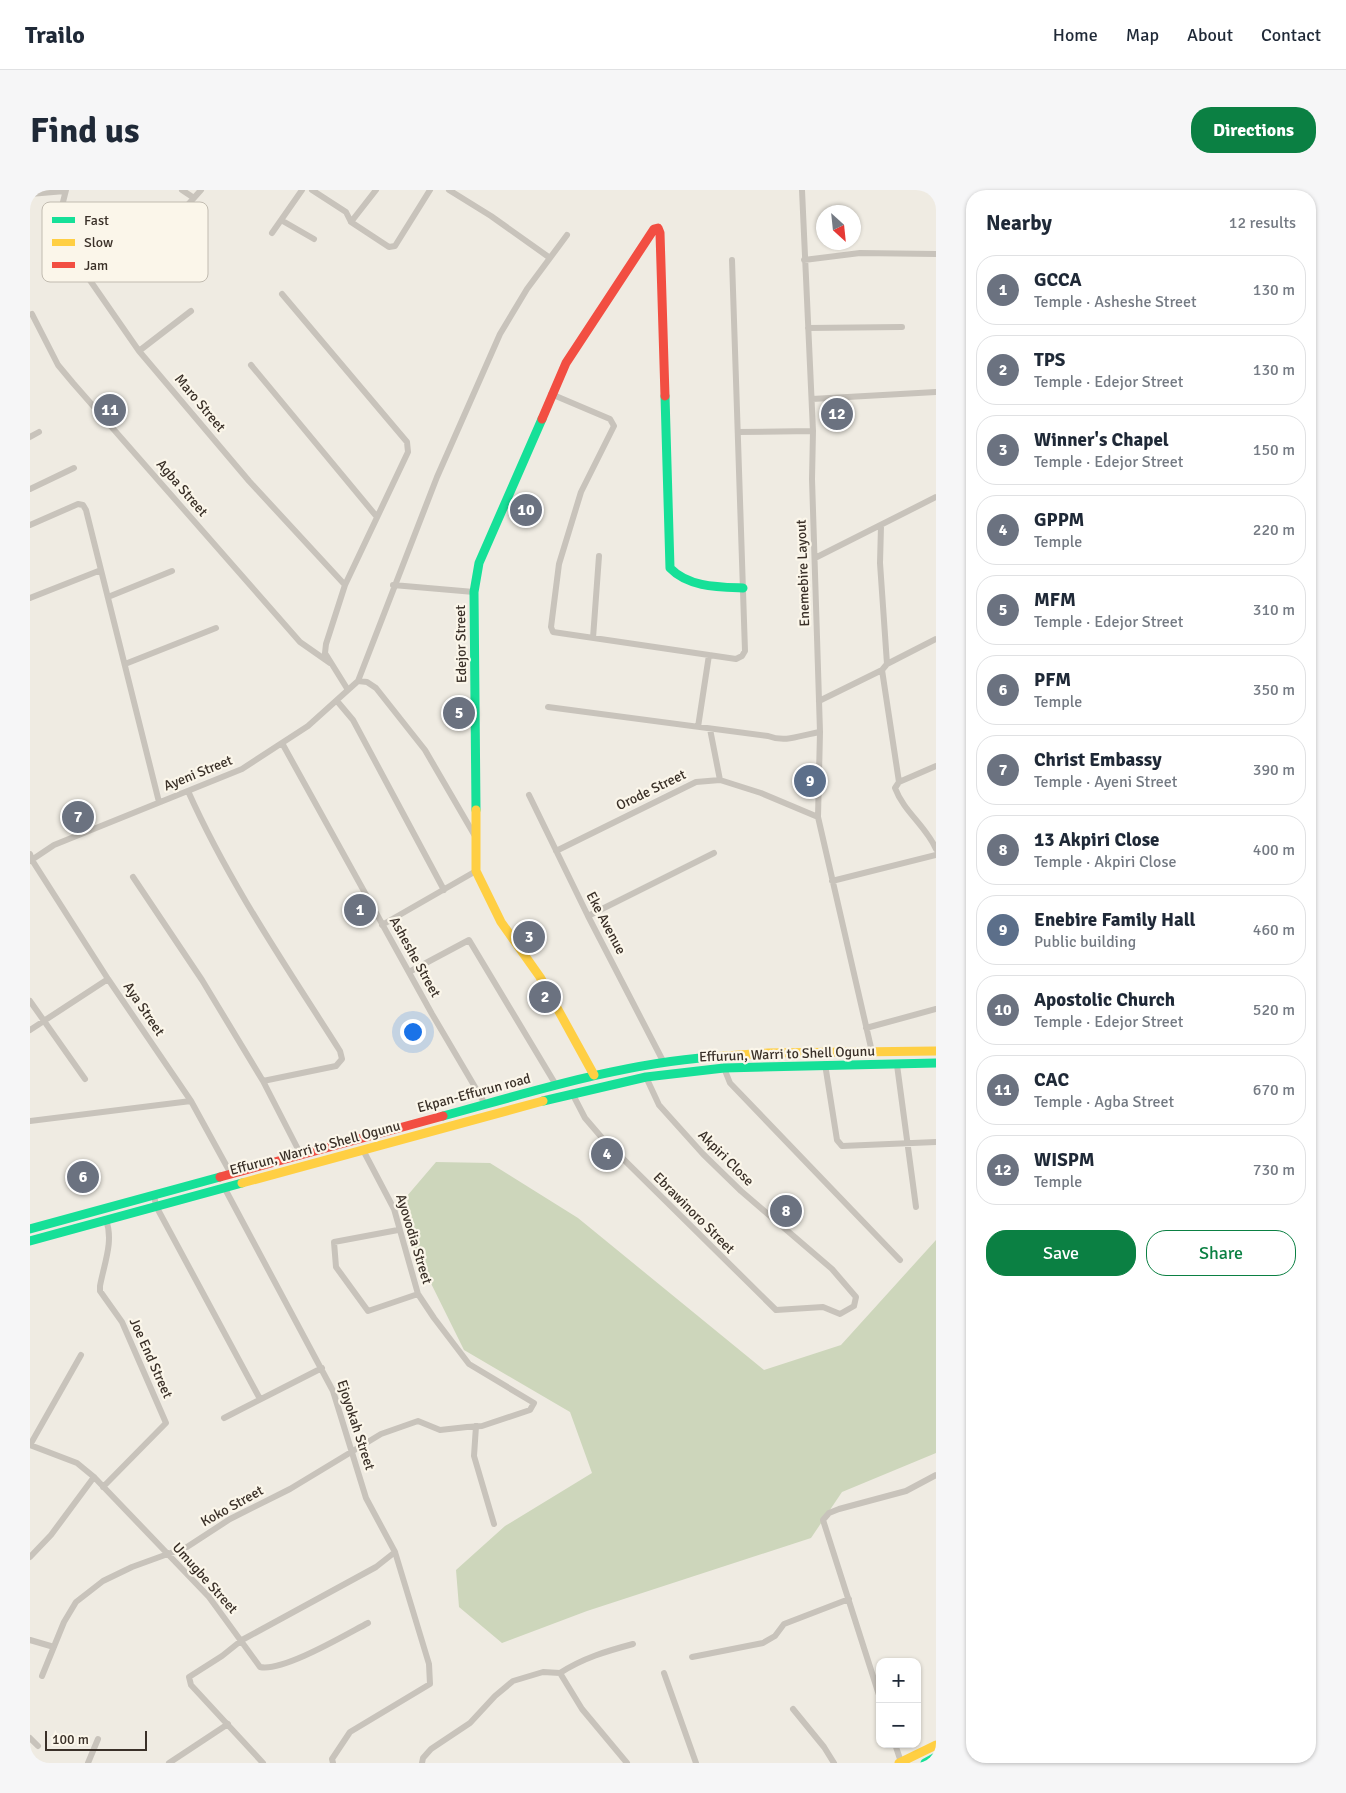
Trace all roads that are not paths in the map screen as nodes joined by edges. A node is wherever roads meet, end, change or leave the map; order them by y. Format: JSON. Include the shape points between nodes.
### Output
{"nodes":[{"id":1,"x":182,"y":190,"type":"edge"},
{"id":2,"x":201,"y":190,"type":"edge"},
{"id":3,"x":302,"y":190,"type":"edge"},
{"id":4,"x":312,"y":190,"type":"edge"},
{"id":5,"x":376,"y":190,"type":"edge"},
{"id":6,"x":430,"y":190,"type":"edge"},
{"id":7,"x":449,"y":190,"type":"edge"},
{"id":8,"x":802,"y":190,"type":"edge"},
{"id":9,"x":66,"y":191,"type":"edge"},
{"id":10,"x":30,"y":194,"type":"edge"},
{"id":11,"x":194,"y":198,"type":"junction"},
{"id":12,"x":191,"y":202,"type":"edge"},
{"id":13,"x":281,"y":220,"type":"junction"},
{"id":14,"x":351,"y":222,"type":"junction"},
{"id":15,"x":272,"y":233,"type":"dead end"},
{"id":16,"x":567,"y":235,"type":"dead end"},
{"id":17,"x":314,"y":239,"type":"dead end"},
{"id":18,"x":936,"y":254,"type":"edge"},
{"id":19,"x":550,"y":258,"type":"junction"},
{"id":20,"x":732,"y":260,"type":"dead end"},
{"id":21,"x":804,"y":260,"type":"junction"},
{"id":22,"x":91,"y":282,"type":"edge"},
{"id":23,"x":282,"y":294,"type":"dead end"},
{"id":24,"x":191,"y":311,"type":"dead end"},
{"id":25,"x":32,"y":314,"type":"dead end"},
{"id":26,"x":902,"y":327,"type":"dead end"},
{"id":27,"x":808,"y":328,"type":"junction"},
{"id":28,"x":139,"y":351,"type":"junction"},
{"id":29,"x":251,"y":365,"type":"dead end"},
{"id":30,"x":936,"y":392,"type":"edge"},
{"id":31,"x":551,"y":394,"type":"junction"},
{"id":32,"x":812,"y":400,"type":"junction"},
{"id":33,"x":813,"y":431,"type":"junction"},
{"id":34,"x":39,"y":432,"type":"dead end"},
{"id":35,"x":738,"y":432,"type":"junction"},
{"id":36,"x":30,"y":436,"type":"edge"},
{"id":37,"x":74,"y":468,"type":"dead end"},
{"id":38,"x":30,"y":489,"type":"edge"},
{"id":39,"x":936,"y":496,"type":"edge"},
{"id":40,"x":377,"y":517,"type":"junction"},
{"id":41,"x":30,"y":525,"type":"edge"},
{"id":42,"x":881,"y":526,"type":"junction"},
{"id":43,"x":599,"y":556,"type":"dead end"},
{"id":44,"x":815,"y":558,"type":"junction"},
{"id":45,"x":101,"y":570,"type":"junction"},
{"id":46,"x":172,"y":571,"type":"dead end"},
{"id":47,"x":345,"y":585,"type":"junction"},
{"id":48,"x":393,"y":585,"type":"junction"},
{"id":49,"x":743,"y":588,"type":"junction"},
{"id":50,"x":474,"y":592,"type":"junction"},
{"id":51,"x":108,"y":597,"type":"junction"},
{"id":52,"x":30,"y":598,"type":"edge"},
{"id":53,"x":216,"y":628,"type":"dead end"},
{"id":54,"x":593,"y":638,"type":"junction"},
{"id":55,"x":936,"y":639,"type":"edge"},
{"id":56,"x":709,"y":655,"type":"junction"},
{"id":57,"x":124,"y":664,"type":"junction"},
{"id":58,"x":331,"y":664,"type":"junction"},
{"id":59,"x":885,"y":667,"type":"junction"},
{"id":60,"x":358,"y":681,"type":"junction"},
{"id":61,"x":348,"y":690,"type":"junction"},
{"id":62,"x":338,"y":701,"type":"junction"},
{"id":63,"x":819,"y":701,"type":"junction"},
{"id":64,"x":548,"y":707,"type":"dead end"},
{"id":65,"x":698,"y":727,"type":"junction"},
{"id":66,"x":710,"y":729,"type":"junction"},
{"id":67,"x":820,"y":732,"type":"junction"},
{"id":68,"x":282,"y":743,"type":"junction"},
{"id":69,"x":936,"y":766,"type":"edge"},
{"id":70,"x":720,"y":780,"type":"junction"},
{"id":71,"x":899,"y":782,"type":"junction"},
{"id":72,"x":188,"y":791,"type":"junction"},
{"id":73,"x":529,"y":795,"type":"dead end"},
{"id":74,"x":159,"y":802,"type":"junction"},
{"id":75,"x":818,"y":817,"type":"junction"},
{"id":76,"x":477,"y":841,"type":"junction"},
{"id":77,"x":936,"y":849,"type":"edge"},
{"id":78,"x":556,"y":851,"type":"junction"},
{"id":79,"x":714,"y":854,"type":"dead end"},
{"id":80,"x":936,"y":855,"type":"edge"},
{"id":81,"x":31,"y":859,"type":"edge"},
{"id":82,"x":476,"y":871,"type":"junction"},
{"id":83,"x":133,"y":877,"type":"dead end"},
{"id":84,"x":832,"y":881,"type":"junction"},
{"id":85,"x":444,"y":890,"type":"junction"},
{"id":86,"x":588,"y":916,"type":"junction"},
{"id":87,"x":382,"y":925,"type":"junction"},
{"id":88,"x":409,"y":972,"type":"junction"},
{"id":89,"x":108,"y":979,"type":"junction"},
{"id":90,"x":30,"y":1001,"type":"edge"},
{"id":91,"x":936,"y":1009,"type":"edge"},
{"id":92,"x":44,"y":1022,"type":"junction"},
{"id":93,"x":866,"y":1028,"type":"junction"},
{"id":94,"x":30,"y":1030,"type":"edge"},
{"id":95,"x":936,"y":1051,"type":"edge"},
{"id":96,"x":872,"y":1052,"type":"junction"},
{"id":97,"x":663,"y":1062,"type":"junction"},
{"id":98,"x":936,"y":1063,"type":"edge"},
{"id":99,"x":825,"y":1064,"type":"junction"},
{"id":100,"x":897,"y":1065,"type":"junction"},
{"id":101,"x":724,"y":1068,"type":"junction"},
{"id":102,"x":594,"y":1075,"type":"junction"},
{"id":103,"x":646,"y":1077,"type":"junction"},
{"id":104,"x":85,"y":1079,"type":"dead end"},
{"id":105,"x":263,"y":1081,"type":"junction"},
{"id":106,"x":556,"y":1085,"type":"junction"},
{"id":107,"x":572,"y":1093,"type":"junction"},
{"id":108,"x":192,"y":1101,"type":"junction"},
{"id":109,"x":485,"y":1104,"type":"junction"},
{"id":110,"x":30,"y":1121,"type":"edge"},
{"id":111,"x":908,"y":1142,"type":"junction"},
{"id":112,"x":936,"y":1142,"type":"edge"},
{"id":113,"x":363,"y":1150,"type":"junction"},
{"id":114,"x":301,"y":1155,"type":"junction"},
{"id":115,"x":231,"y":1174,"type":"junction"},
{"id":116,"x":224,"y":1187,"type":"junction"},
{"id":117,"x":154,"y":1195,"type":"junction"},
{"id":118,"x":156,"y":1206,"type":"junction"},
{"id":119,"x":916,"y":1207,"type":"dead end"},
{"id":120,"x":106,"y":1220,"type":"junction"},
{"id":121,"x":30,"y":1229,"type":"edge"},
{"id":122,"x":398,"y":1230,"type":"junction"},
{"id":123,"x":30,"y":1241,"type":"edge"},
{"id":124,"x":900,"y":1260,"type":"dead end"},
{"id":125,"x":418,"y":1294,"type":"junction"},
{"id":126,"x":822,"y":1307,"type":"joint"},
{"id":127,"x":81,"y":1355,"type":"dead end"},
{"id":128,"x":322,"y":1368,"type":"junction"},
{"id":129,"x":260,"y":1399,"type":"junction"},
{"id":130,"x":224,"y":1418,"type":"dead end"},
{"id":131,"x":476,"y":1426,"type":"junction"},
{"id":132,"x":30,"y":1444,"type":"edge"},
{"id":133,"x":351,"y":1451,"type":"junction"},
{"id":134,"x":936,"y":1476,"type":"edge"},
{"id":135,"x":94,"y":1477,"type":"junction"},
{"id":136,"x":104,"y":1487,"type":"junction"},
{"id":137,"x":494,"y":1524,"type":"dead end"},
{"id":138,"x":395,"y":1552,"type":"junction"},
{"id":139,"x":167,"y":1554,"type":"junction"},
{"id":140,"x":30,"y":1557,"type":"edge"},
{"id":141,"x":848,"y":1599,"type":"junction"},
{"id":142,"x":368,"y":1623,"type":"dead end"},
{"id":143,"x":30,"y":1640,"type":"edge"},
{"id":144,"x":242,"y":1640,"type":"junction"},
{"id":145,"x":633,"y":1644,"type":"dead end"},
{"id":146,"x":54,"y":1647,"type":"junction"},
{"id":147,"x":692,"y":1657,"type":"dead end"},
{"id":148,"x":560,"y":1673,"type":"junction"},
{"id":149,"x":664,"y":1673,"type":"dead end"},
{"id":150,"x":42,"y":1676,"type":"dead end"},
{"id":151,"x":876,"y":1686,"type":"edge"},
{"id":152,"x":793,"y":1709,"type":"dead end"},
{"id":153,"x":228,"y":1724,"type":"junction"},
{"id":154,"x":30,"y":1738,"type":"edge"},
{"id":155,"x":98,"y":1739,"type":"dead end"},
{"id":156,"x":936,"y":1745,"type":"edge"},
{"id":157,"x":38,"y":1746,"type":"dead end"},
{"id":158,"x":896,"y":1748,"type":"edge"},
{"id":159,"x":936,"y":1757,"type":"edge"},
{"id":160,"x":900,"y":1762,"type":"edge"},
{"id":161,"x":88,"y":1763,"type":"edge"},
{"id":162,"x":169,"y":1763,"type":"edge"},
{"id":163,"x":263,"y":1763,"type":"edge"},
{"id":164,"x":333,"y":1763,"type":"edge"},
{"id":165,"x":422,"y":1763,"type":"edge"},
{"id":166,"x":627,"y":1763,"type":"edge"},
{"id":167,"x":696,"y":1763,"type":"edge"},
{"id":168,"x":834,"y":1763,"type":"edge"},
{"id":169,"x":925,"y":1763,"type":"edge"}],
"edges":[{"from":1,"to":11,"type":"street"},
{"from":2,"to":11,"type":"street"},
{"from":3,"to":13,"type":"street"},
{"from":4,"to":14,"type":"street","via":[[346,212]]},
{"from":5,"to":14,"type":"street"},
{"from":6,"to":14,"type":"street","via":[[395,246],[389,248]]},
{"from":7,"to":19,"type":"street"},
{"from":8,"to":21,"type":"street","name":"Enemebire Layout"},
{"from":9,"to":10,"type":"street"},
{"from":11,"to":12,"type":"street"},
{"from":13,"to":15,"type":"street"},
{"from":13,"to":17,"type":"street"},
{"from":16,"to":19,"type":"street"},
{"from":18,"to":21,"type":"street","via":[[860,253]]},
{"from":19,"to":48,"type":"street","via":[[500,334]]},
{"from":20,"to":35,"type":"street"},
{"from":21,"to":27,"type":"street","name":"Enemebire Layout"},
{"from":22,"to":28,"type":"street","name":"Maro Street"},
{"from":23,"to":40,"type":"street","via":[[407,442],[408,452]]},
{"from":24,"to":28,"type":"street"},
{"from":25,"to":58,"type":"street","name":"Agba Street","via":[[58,365],[300,642]]},
{"from":26,"to":27,"type":"street"},
{"from":27,"to":32,"type":"street","name":"Enemebire Layout"},
{"from":28,"to":47,"type":"street","name":"Maro Street","via":[[249,481]]},
{"from":29,"to":40,"type":"street"},
{"from":30,"to":32,"type":"street"},
{"from":31,"to":49,"type":"main road","name":"Edejor Street","via":[[575,347],[654,229],[658,228],[670,568],[680,578]]},
{"from":31,"to":50,"type":"main road","name":"Edejor Street","via":[[479,563]]},
{"from":31,"to":54,"type":"street","via":[[610,419],[614,426],[581,492],[559,564],[551,627],[556,634]]},
{"from":32,"to":33,"type":"street","name":"Enemebire Layout"},
{"from":33,"to":35,"type":"street"},
{"from":33,"to":44,"type":"street","name":"Enemebire Layout"},
{"from":34,"to":36,"type":"street"},
{"from":35,"to":49,"type":"street"},
{"from":37,"to":38,"type":"street"},
{"from":39,"to":42,"type":"street"},
{"from":40,"to":47,"type":"street"},
{"from":41,"to":45,"type":"street","via":[[78,504],[83,505]]},
{"from":42,"to":44,"type":"street"},
{"from":42,"to":59,"type":"street"},
{"from":43,"to":54,"type":"street"},
{"from":44,"to":63,"type":"street","name":"Enemebire Layout"},
{"from":45,"to":51,"type":"street"},
{"from":45,"to":52,"type":"street"},
{"from":46,"to":51,"type":"street"},
{"from":47,"to":58,"type":"street","via":[[326,644],[325,653]]},
{"from":48,"to":50,"type":"street"},
{"from":48,"to":60,"type":"street"},
{"from":49,"to":56,"type":"street","via":[[745,651],[736,659]]},
{"from":50,"to":76,"type":"main road","name":"Edejor Street"},
{"from":51,"to":57,"type":"street"},
{"from":53,"to":57,"type":"street"},
{"from":54,"to":56,"type":"street"},
{"from":55,"to":59,"type":"street"},
{"from":56,"to":65,"type":"street"},
{"from":57,"to":74,"type":"street"},
{"from":58,"to":61,"type":"street"},
{"from":59,"to":63,"type":"street"},
{"from":59,"to":71,"type":"street"},
{"from":60,"to":61,"type":"street","name":"Ayeni Street"},
{"from":60,"to":76,"type":"street","via":[[376,688],[425,750]]},
{"from":61,"to":62,"type":"street","name":"Ayeni Street"},
{"from":62,"to":68,"type":"street","name":"Ayeni Street"},
{"from":62,"to":85,"type":"street","via":[[353,720]]},
{"from":63,"to":67,"type":"street","name":"Enemebire Layout"},
{"from":64,"to":65,"type":"street"},
{"from":65,"to":66,"type":"street"},
{"from":66,"to":67,"type":"street","via":[[778,740]]},
{"from":66,"to":70,"type":"street"},
{"from":67,"to":75,"type":"street","name":"Enemebire Layout"},
{"from":68,"to":72,"type":"street","name":"Ayeni Street","via":[[242,769]]},
{"from":68,"to":87,"type":"street","name":"Asheshe Street"},
{"from":69,"to":71,"type":"street"},
{"from":70,"to":75,"type":"street","name":"Orode Street"},
{"from":70,"to":78,"type":"street","name":"Orode Street","via":[[696,782]]},
{"from":71,"to":77,"type":"street","via":[[895,788],[899,798],[927,832]]},
{"from":72,"to":74,"type":"street","name":"Ayeni Street"},
{"from":72,"to":105,"type":"street","via":[[209,840],[248,909],[340,1051],[342,1059],[336,1066]]},
{"from":73,"to":78,"type":"street","name":"Eke Avenue"},
{"from":74,"to":81,"type":"street","name":"Ayeni Street","via":[[54,845]]},
{"from":75,"to":84,"type":"street","name":"Enemebire Layout"},
{"from":76,"to":82,"type":"main road","name":"Edejor Street"},
{"from":78,"to":86,"type":"street","name":"Eke Avenue"},
{"from":79,"to":86,"type":"street"},
{"from":80,"to":84,"type":"street"},
{"from":81,"to":89,"type":"street","name":"Aya Street"},
{"from":82,"to":85,"type":"street"},
{"from":82,"to":102,"type":"main road","name":"Edejor Street","via":[[501,922],[540,977]]},
{"from":83,"to":105,"type":"street","via":[[202,980]]},
{"from":84,"to":93,"type":"street","name":"Enemebire Layout"},
{"from":85,"to":87,"type":"street"},
{"from":86,"to":97,"type":"street","name":"Eke Avenue"},
{"from":87,"to":88,"type":"street","name":"Asheshe Street"},
{"from":88,"to":106,"type":"street","via":[[469,940]]},
{"from":88,"to":109,"type":"street","name":"Asheshe Street"},
{"from":89,"to":92,"type":"street"},
{"from":89,"to":108,"type":"street","name":"Aya Street"},
{"from":90,"to":92,"type":"street"},
{"from":91,"to":93,"type":"street"},
{"from":92,"to":94,"type":"street"},
{"from":92,"to":104,"type":"street"},
{"from":93,"to":96,"type":"street","name":"Enemebire Layout"},
{"from":95,"to":96,"type":"main road","name":"Ekpan-Effurun road"},
{"from":96,"to":97,"type":"main road","name":"Ekpan-Effurun road","via":[[768,1053]]},
{"from":97,"to":102,"type":"main road","name":"Ekpan-Effurun road"},
{"from":98,"to":100,"type":"main road","name":"Effurun, Warri to Shell Ogunu"},
{"from":99,"to":100,"type":"main road","name":"Effurun, Warri to Shell Ogunu"},
{"from":99,"to":101,"type":"main road","name":"Effurun, Warri to Shell Ogunu"},
{"from":99,"to":111,"type":"street","via":[[839,1144]]},
{"from":100,"to":111,"type":"street"},
{"from":101,"to":103,"type":"main road","name":"Effurun, Warri to Shell Ogunu"},
{"from":101,"to":124,"type":"street","via":[[730,1084]]},
{"from":102,"to":106,"type":"main road","name":"Ekpan-Effurun road"},
{"from":103,"to":107,"type":"main road","name":"Effurun, Warri to Shell Ogunu"},
{"from":103,"to":126,"type":"street","name":"Akpiri Close","via":[[659,1105],[703,1154],[741,1192],[832,1269],[856,1297],[854,1306],[840,1314]]},
{"from":105,"to":114,"type":"street"},
{"from":106,"to":109,"type":"main road","name":"Ekpan-Effurun road"},
{"from":107,"to":113,"type":"main road","name":"Effurun, Warri to Shell Ogunu"},
{"from":107,"to":126,"type":"street","name":"Ebrawinoro Street","via":[[585,1118],[603,1139],[776,1310]]},
{"from":108,"to":110,"type":"street"},
{"from":108,"to":115,"type":"street","name":"Aya Street"},
{"from":109,"to":114,"type":"main road","name":"Ekpan-Effurun road"},
{"from":111,"to":112,"type":"street"},
{"from":111,"to":119,"type":"street"},
{"from":113,"to":116,"type":"main road","name":"Effurun, Warri to Shell Ogunu"},
{"from":113,"to":122,"type":"street","name":"Ayovodia Street","via":[[394,1209]]},
{"from":114,"to":115,"type":"main road","name":"Ekpan-Effurun road"},
{"from":115,"to":117,"type":"main road","name":"Ekpan-Effurun road"},
{"from":116,"to":118,"type":"main road","name":"Effurun, Warri to Shell Ogunu"},
{"from":116,"to":128,"type":"street","name":"Ejoyokah Street"},
{"from":117,"to":118,"type":"street"},
{"from":117,"to":121,"type":"main road","name":"Ekpan-Effurun road"},
{"from":118,"to":120,"type":"main road","name":"Effurun, Warri to Shell Ogunu"},
{"from":118,"to":129,"type":"street"},
{"from":120,"to":123,"type":"main road","name":"Effurun, Warri to Shell Ogunu"},
{"from":120,"to":136,"type":"street","name":"Joe End Street","via":[[110,1241],[100,1291],[122,1322],[166,1423]]},
{"from":122,"to":125,"type":"street","name":"Ayovodia Street"},
{"from":122,"to":125,"type":"street","via":[[334,1242],[336,1267],[368,1311]]},
{"from":125,"to":131,"type":"street","name":"Ayovodia Street","via":[[469,1364],[534,1403],[530,1410]]},
{"from":127,"to":132,"type":"street"},
{"from":128,"to":129,"type":"street"},
{"from":128,"to":133,"type":"street","name":"Ejoyokah Street","via":[[333,1391]]},
{"from":129,"to":130,"type":"street"},
{"from":131,"to":133,"type":"street","name":"Koko Street","via":[[440,1430],[418,1421],[381,1434]]},
{"from":131,"to":137,"type":"street","via":[[474,1456]]},
{"from":132,"to":135,"type":"street","name":"Umugbe Street","via":[[77,1463]]},
{"from":133,"to":138,"type":"street","name":"Ejoyokah Street","via":[[366,1498]]},
{"from":133,"to":139,"type":"street","name":"Koko Street","via":[[187,1547]]},
{"from":134,"to":141,"type":"street","via":[[906,1491],[852,1504],[829,1513],[823,1520]]},
{"from":135,"to":136,"type":"street","name":"Umugbe Street"},
{"from":135,"to":140,"type":"street","via":[[51,1535]]},
{"from":136,"to":139,"type":"street","name":"Umugbe Street"},
{"from":138,"to":144,"type":"street","via":[[376,1567]]},
{"from":138,"to":164,"type":"street","name":"Ejoyokah Street","via":[[429,1664],[430,1684],[350,1732],[332,1759]]},
{"from":139,"to":144,"type":"street","name":"Umugbe Street","via":[[209,1597]]},
{"from":139,"to":146,"type":"street","name":"Koko Street","via":[[104,1581],[76,1602]]},
{"from":141,"to":147,"type":"street","via":[[784,1624],[775,1636],[764,1643]]},
{"from":141,"to":151,"type":"street"},
{"from":142,"to":144,"type":"street","name":"Umugbe Street","via":[[284,1664],[267,1668],[260,1667]]},
{"from":143,"to":146,"type":"street"},
{"from":144,"to":153,"type":"street","via":[[188,1680]]},
{"from":145,"to":148,"type":"street","via":[[575,1663]]},
{"from":146,"to":150,"type":"street","name":"Koko Street"},
{"from":148,"to":165,"type":"street","via":[[543,1672],[513,1681],[494,1696],[470,1723],[431,1749]]},
{"from":148,"to":166,"type":"street","via":[[582,1710]]},
{"from":149,"to":167,"type":"street"},
{"from":152,"to":168,"type":"street"},
{"from":153,"to":162,"type":"street"},
{"from":153,"to":163,"type":"street"},
{"from":154,"to":157,"type":"street"},
{"from":155,"to":161,"type":"street"},
{"from":156,"to":160,"type":"main road"},
{"from":158,"to":160,"type":"street"},
{"from":159,"to":169,"type":"main road"}]}
